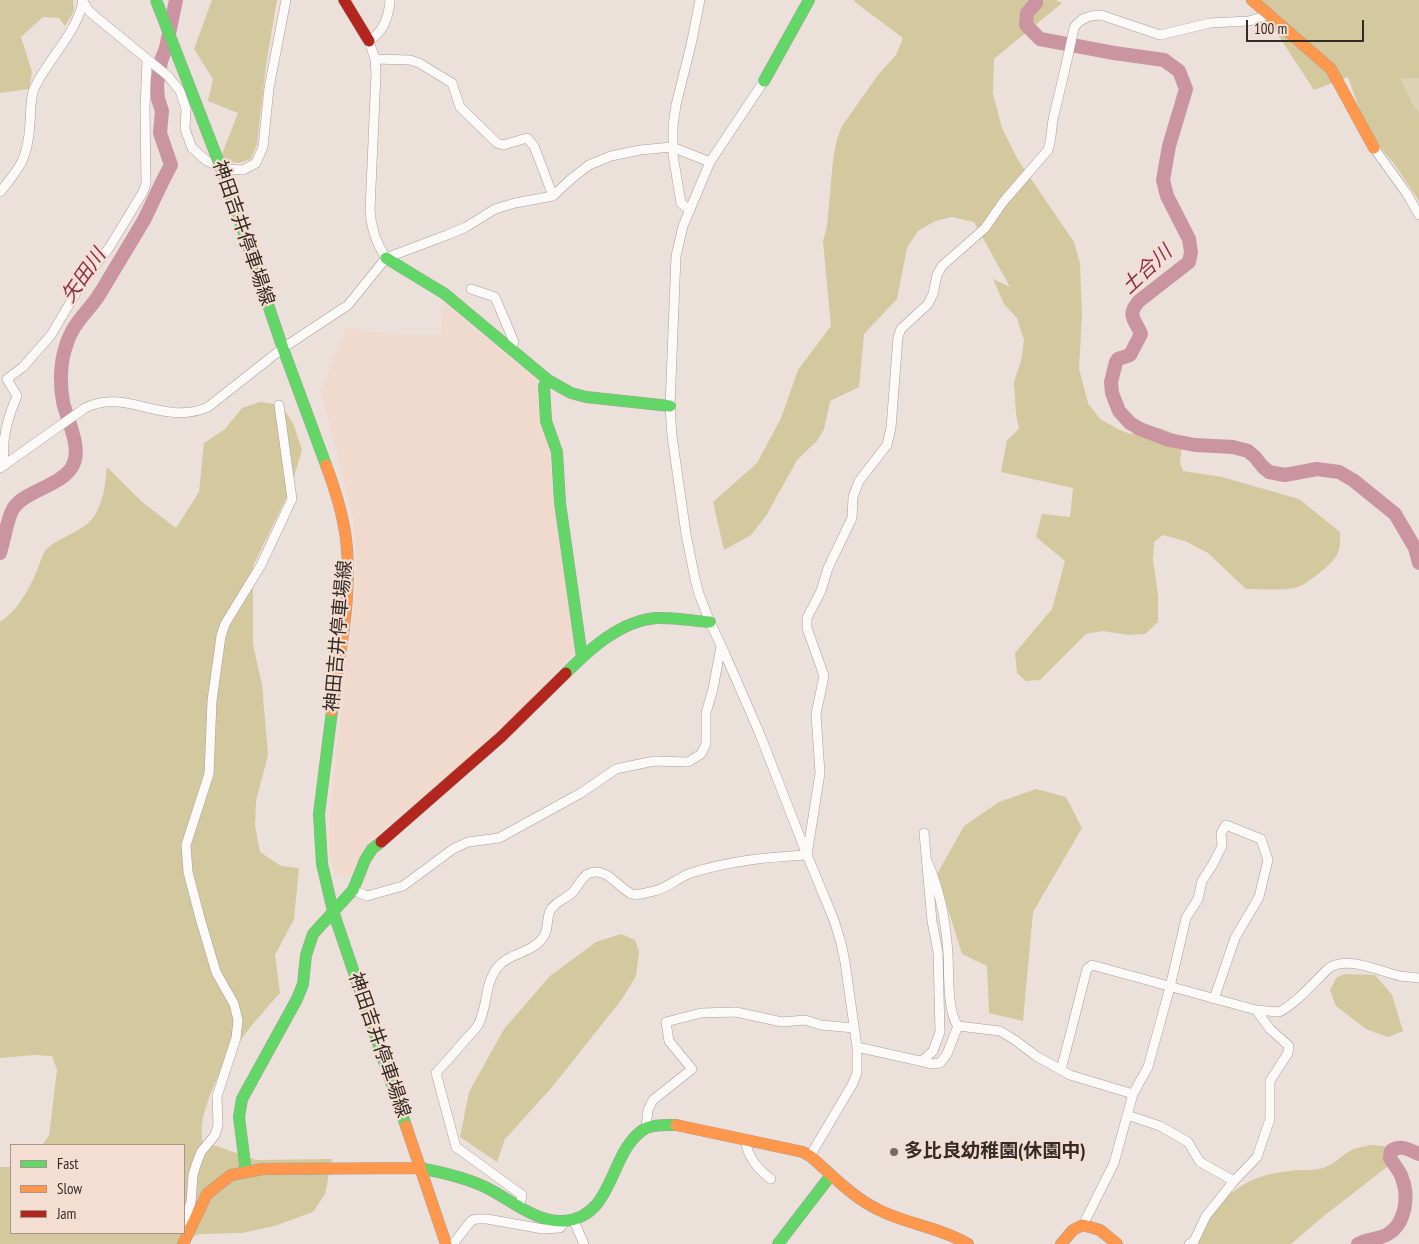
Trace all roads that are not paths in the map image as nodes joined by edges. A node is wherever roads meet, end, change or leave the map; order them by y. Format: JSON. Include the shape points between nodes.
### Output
{"nodes":[{"id":1,"x":156,"y":0,"type":"edge"},
{"id":2,"x":286,"y":0,"type":"edge"},
{"id":3,"x":344,"y":0,"type":"edge"},
{"id":4,"x":390,"y":0,"type":"edge"},
{"id":5,"x":700,"y":0,"type":"edge"},
{"id":6,"x":809,"y":0,"type":"edge"},
{"id":7,"x":1252,"y":0,"type":"edge"},
{"id":8,"x":83,"y":1,"type":"edge"},
{"id":9,"x":1268,"y":15,"type":"junction"},
{"id":10,"x":369,"y":40,"type":"junction"},
{"id":11,"x":376,"y":59,"type":"junction"},
{"id":12,"x":151,"y":62,"type":"junction"},
{"id":13,"x":764,"y":81,"type":"joint"},
{"id":14,"x":672,"y":147,"type":"junction"},
{"id":15,"x":1374,"y":148,"type":"joint"},
{"id":16,"x":710,"y":162,"type":"junction"},
{"id":17,"x":0,"y":192,"type":"edge"},
{"id":18,"x":553,"y":196,"type":"junction"},
{"id":19,"x":689,"y":210,"type":"junction"},
{"id":20,"x":1419,"y":215,"type":"edge"},
{"id":21,"x":386,"y":258,"type":"junction"},
{"id":22,"x":471,"y":289,"type":"dead end"},
{"id":23,"x":283,"y":348,"type":"junction"},
{"id":24,"x":510,"y":349,"type":"junction"},
{"id":25,"x":548,"y":380,"type":"junction"},
{"id":26,"x":279,"y":405,"type":"dead end"},
{"id":27,"x":670,"y":406,"type":"junction"},
{"id":28,"x":3,"y":466,"type":"edge"},
{"id":29,"x":710,"y":622,"type":"junction"},
{"id":30,"x":721,"y":646,"type":"junction"},
{"id":31,"x":582,"y":657,"type":"junction"},
{"id":32,"x":924,"y":833,"type":"dead end"},
{"id":33,"x":806,"y":855,"type":"junction"},
{"id":34,"x":927,"y":861,"type":"junction"},
{"id":35,"x":353,"y":890,"type":"junction"},
{"id":36,"x":334,"y":912,"type":"junction"},
{"id":37,"x":1419,"y":978,"type":"edge"},
{"id":38,"x":1170,"y":988,"type":"junction"},
{"id":39,"x":1214,"y":999,"type":"junction"},
{"id":40,"x":1256,"y":1010,"type":"junction"},
{"id":41,"x":958,"y":1026,"type":"junction"},
{"id":42,"x":854,"y":1028,"type":"junction"},
{"id":43,"x":857,"y":1047,"type":"junction"},
{"id":44,"x":922,"y":1061,"type":"junction"},
{"id":45,"x":1061,"y":1070,"type":"junction"},
{"id":46,"x":1133,"y":1094,"type":"junction"},
{"id":47,"x":1127,"y":1116,"type":"junction"},
{"id":48,"x":646,"y":1128,"type":"junction"},
{"id":49,"x":745,"y":1140,"type":"junction"},
{"id":50,"x":810,"y":1156,"type":"junction"},
{"id":51,"x":419,"y":1168,"type":"junction"},
{"id":52,"x":246,"y":1172,"type":"junction"},
{"id":53,"x":831,"y":1174,"type":"junction"},
{"id":54,"x":771,"y":1179,"type":"dead end"},
{"id":55,"x":1234,"y":1181,"type":"junction"},
{"id":56,"x":520,"y":1206,"type":"junction"},
{"id":57,"x":569,"y":1220,"type":"junction"},
{"id":58,"x":1083,"y":1225,"type":"junction"},
{"id":59,"x":186,"y":1226,"type":"edge"},
{"id":60,"x":445,"y":1240,"type":"edge"},
{"id":61,"x":452,"y":1244,"type":"edge"},
{"id":62,"x":584,"y":1244,"type":"edge"},
{"id":63,"x":778,"y":1244,"type":"edge"},
{"id":64,"x":968,"y":1244,"type":"edge"},
{"id":65,"x":1061,"y":1244,"type":"edge"},
{"id":66,"x":1117,"y":1244,"type":"edge"},
{"id":67,"x":1189,"y":1244,"type":"edge"}],
"edges":[{"from":1,"to":23,"type":"street","name":"神田吉井停車場線","bridge":true,"via":[[228,186]]},
{"from":2,"to":12,"type":"street","via":[[268,88],[263,147],[256,163],[243,170],[224,169],[207,161],[192,148],[185,129],[186,109],[180,92]]},
{"from":3,"to":10,"type":"street"},
{"from":4,"to":10,"type":"street","via":[[384,24],[377,36]]},
{"from":5,"to":14,"type":"street","via":[[676,105]]},
{"from":6,"to":13,"type":"street"},
{"from":7,"to":9,"type":"street"},
{"from":8,"to":12,"type":"street","via":[[89,11]]},
{"from":8,"to":17,"type":"street","via":[[79,16],[34,89],[29,142],[24,159]]},
{"from":9,"to":15,"type":"street","via":[[1331,69]]},
{"from":9,"to":33,"type":"street","via":[[1249,21],[1210,23],[1160,34],[1101,15],[1084,18],[1074,28],[1048,150],[985,228],[942,266],[928,304],[901,329],[887,445],[859,481],[853,497],[852,518],[807,618],[807,628],[824,676],[816,714],[820,774]]},
{"from":10,"to":11,"type":"street"},
{"from":11,"to":18,"type":"street","via":[[410,60],[452,83],[460,108],[496,143],[503,145],[527,138],[534,146]]},
{"from":11,"to":21,"type":"street","via":[[370,210],[377,243]]},
{"from":12,"to":28,"type":"street","via":[[145,108],[146,184],[109,248],[83,281],[51,335],[23,367],[7,379],[16,396],[1,435]]},
{"from":13,"to":16,"type":"street"},
{"from":14,"to":16,"type":"street"},
{"from":14,"to":18,"type":"street","via":[[640,150],[589,164]]},
{"from":14,"to":19,"type":"street","via":[[681,203]]},
{"from":15,"to":20,"type":"street"},
{"from":16,"to":19,"type":"street"},
{"from":18,"to":21,"type":"street","via":[[495,209],[466,227]]},
{"from":19,"to":27,"type":"street","via":[[676,256]]},
{"from":21,"to":23,"type":"street","via":[[348,304]]},
{"from":21,"to":24,"type":"street","via":[[445,294]]},
{"from":22,"to":24,"type":"street","via":[[495,297],[514,342]]},
{"from":23,"to":28,"type":"street","via":[[208,407],[196,412],[173,413],[101,401],[85,408]]},
{"from":23,"to":36,"type":"street","name":"神田吉井停車場線","via":[[328,470],[346,539],[345,612],[319,814],[322,864]]},
{"from":24,"to":25,"type":"street"},
{"from":25,"to":27,"type":"street","via":[[586,397]]},
{"from":25,"to":31,"type":"street","via":[[544,386],[546,421],[557,452],[560,503]]},
{"from":26,"to":59,"type":"street","via":[[292,498],[261,565],[221,636],[212,701],[209,774],[186,845],[188,872],[216,972],[234,1004],[238,1020],[236,1038],[217,1096],[218,1125],[215,1135],[201,1152],[193,1174]]},
{"from":27,"to":29,"type":"street","via":[[693,570]]},
{"from":29,"to":30,"type":"street"},
{"from":29,"to":31,"type":"street","via":[[670,618],[644,620],[615,632]]},
{"from":30,"to":33,"type":"street","via":[[759,732]]},
{"from":30,"to":35,"type":"street","via":[[706,713],[706,744],[701,754],[688,762],[654,761],[616,768],[580,793],[499,838],[468,842],[453,848],[402,886],[367,896]]},
{"from":31,"to":35,"type":"street","via":[[501,737],[372,849]]},
{"from":32,"to":34,"type":"street"},
{"from":33,"to":42,"type":"street","via":[[841,943]]},
{"from":33,"to":56,"type":"street","via":[[766,857],[721,865],[675,880],[663,889],[641,894],[633,894],[598,871],[587,873],[572,893],[550,911],[545,934],[536,944],[528,951],[510,957],[497,968],[488,985],[478,1026],[436,1074],[456,1147],[522,1195]]},
{"from":34,"to":41,"type":"street","via":[[944,922],[949,987],[954,1021]]},
{"from":34,"to":44,"type":"street","via":[[938,952],[940,1032],[933,1051]]},
{"from":35,"to":36,"type":"street"},
{"from":36,"to":51,"type":"street","name":"神田吉井停車場線"},
{"from":36,"to":52,"type":"street","via":[[311,939],[297,999],[242,1099],[239,1117]]},
{"from":37,"to":40,"type":"street","via":[[1353,963],[1336,964],[1283,1010]]},
{"from":38,"to":39,"type":"street"},
{"from":38,"to":39,"type":"street","via":[[1186,918],[1222,846],[1221,832],[1226,825],[1261,839],[1268,860],[1259,897],[1235,938]]},
{"from":38,"to":45,"type":"street","via":[[1092,965],[1087,969]]},
{"from":38,"to":46,"type":"street","via":[[1148,1066]]},
{"from":39,"to":40,"type":"street"},
{"from":40,"to":55,"type":"street","via":[[1270,1029],[1289,1046],[1270,1081],[1270,1118],[1257,1157]]},
{"from":41,"to":44,"type":"street","via":[[940,1063]]},
{"from":41,"to":45,"type":"street","via":[[1000,1031]]},
{"from":42,"to":43,"type":"street"},
{"from":42,"to":48,"type":"street","via":[[805,1020],[782,1022],[736,1012],[701,1013],[666,1022],[669,1041],[692,1069],[653,1100]]},
{"from":43,"to":44,"type":"street"},
{"from":43,"to":50,"type":"street","via":[[857,1073],[852,1085]]},
{"from":45,"to":46,"type":"street"},
{"from":46,"to":47,"type":"street"},
{"from":47,"to":55,"type":"street","via":[[1160,1126],[1188,1142],[1200,1162]]},
{"from":47,"to":58,"type":"street","via":[[1114,1163]]},
{"from":48,"to":49,"type":"street","via":[[675,1125]]},
{"from":48,"to":57,"type":"street","via":[[627,1148],[597,1205],[582,1216]]},
{"from":49,"to":50,"type":"street"},
{"from":49,"to":54,"type":"street","via":[[748,1154]]},
{"from":50,"to":53,"type":"street"},
{"from":51,"to":52,"type":"street","via":[[263,1169]]},
{"from":51,"to":56,"type":"street","via":[[483,1186]]},
{"from":51,"to":60,"type":"street","name":"神田吉井停車場線"},
{"from":52,"to":59,"type":"street","via":[[231,1175],[219,1183],[207,1194]]},
{"from":53,"to":63,"type":"street"},
{"from":53,"to":64,"type":"street","via":[[875,1209],[957,1236]]},
{"from":55,"to":67,"type":"street"},
{"from":56,"to":57,"type":"street","via":[[538,1217]]},
{"from":57,"to":61,"type":"street","via":[[560,1228],[543,1229],[476,1219]]},
{"from":57,"to":62,"type":"street"},
{"from":58,"to":65,"type":"street","via":[[1070,1232]]},
{"from":58,"to":66,"type":"street","via":[[1106,1232]]}]}
